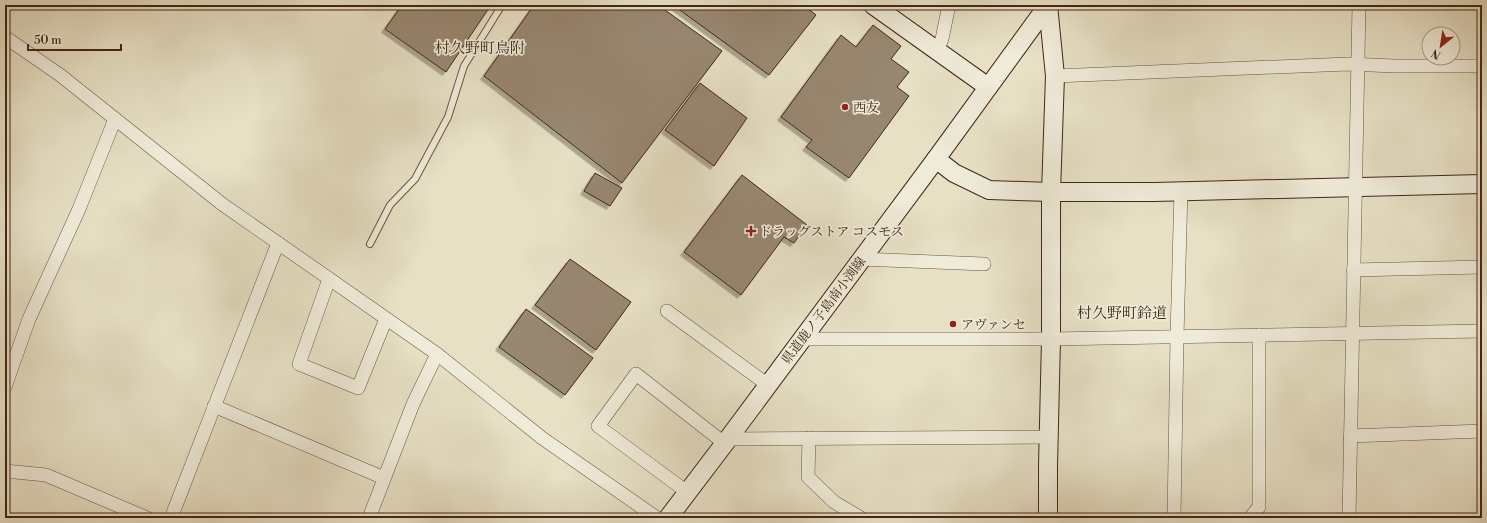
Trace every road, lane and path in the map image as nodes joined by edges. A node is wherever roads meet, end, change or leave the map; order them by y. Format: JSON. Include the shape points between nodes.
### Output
{"nodes":[{"id":1,"x":502,"y":5,"type":"edge"},
{"id":2,"x":873,"y":5,"type":"edge"},
{"id":3,"x":949,"y":5,"type":"edge"},
{"id":4,"x":1048,"y":5,"type":"edge"},
{"id":5,"x":1359,"y":5,"type":"edge"},
{"id":6,"x":5,"y":37,"type":"edge"},
{"id":7,"x":937,"y":51,"type":"junction"},
{"id":8,"x":1358,"y":65,"type":"junction"},
{"id":9,"x":1482,"y":66,"type":"edge"},
{"id":10,"x":1055,"y":76,"type":"junction"},
{"id":11,"x":988,"y":87,"type":"junction"},
{"id":12,"x":115,"y":119,"type":"junction"},
{"id":13,"x":936,"y":159,"type":"junction"},
{"id":14,"x":1482,"y":184,"type":"edge"},
{"id":15,"x":1356,"y":187,"type":"junction"},
{"id":16,"x":1181,"y":190,"type":"junction"},
{"id":17,"x":1051,"y":192,"type":"junction"},
{"id":18,"x":278,"y":243,"type":"junction"},
{"id":19,"x":370,"y":244,"type":"dead end"},
{"id":20,"x":861,"y":259,"type":"junction"},
{"id":21,"x":984,"y":264,"type":"dead end"},
{"id":22,"x":1482,"y":267,"type":"edge"},
{"id":23,"x":1353,"y":270,"type":"junction"},
{"id":24,"x":329,"y":279,"type":"junction"},
{"id":25,"x":667,"y":311,"type":"dead end"},
{"id":26,"x":386,"y":319,"type":"junction"},
{"id":27,"x":1482,"y":331,"type":"edge"},
{"id":28,"x":1352,"y":333,"type":"junction"},
{"id":29,"x":1259,"y":335,"type":"junction"},
{"id":30,"x":1177,"y":336,"type":"junction"},
{"id":31,"x":801,"y":339,"type":"junction"},
{"id":32,"x":1051,"y":339,"type":"junction"},
{"id":33,"x":437,"y":354,"type":"junction"},
{"id":34,"x":768,"y":385,"type":"junction"},
{"id":35,"x":5,"y":387,"type":"edge"},
{"id":36,"x":214,"y":406,"type":"junction"},
{"id":37,"x":1482,"y":431,"type":"edge"},
{"id":38,"x":1350,"y":436,"type":"junction"},
{"id":39,"x":1048,"y":437,"type":"junction"},
{"id":40,"x":809,"y":438,"type":"junction"},
{"id":41,"x":726,"y":441,"type":"junction"},
{"id":42,"x":5,"y":470,"type":"edge"},
{"id":43,"x":384,"y":478,"type":"junction"},
{"id":44,"x":688,"y":492,"type":"junction"},
{"id":45,"x":148,"y":518,"type":"edge"},
{"id":46,"x":171,"y":518,"type":"edge"},
{"id":47,"x":369,"y":518,"type":"edge"},
{"id":48,"x":657,"y":518,"type":"edge"},
{"id":49,"x":668,"y":518,"type":"edge"},
{"id":50,"x":861,"y":518,"type":"edge"},
{"id":51,"x":1048,"y":518,"type":"edge"},
{"id":52,"x":1174,"y":518,"type":"edge"},
{"id":53,"x":1250,"y":518,"type":"edge"},
{"id":54,"x":1349,"y":518,"type":"edge"}],
"edges":[{"from":1,"to":19,"type":"lane","via":[[464,66],[448,117],[415,179],[390,205]]},
{"from":2,"to":7,"type":"street"},
{"from":3,"to":7,"type":"street"},
{"from":4,"to":10,"type":"street"},
{"from":4,"to":11,"type":"street","name":"県道鹿ノ子島南小渕線"},
{"from":5,"to":8,"type":"street"},
{"from":6,"to":12,"type":"street"},
{"from":7,"to":11,"type":"street"},
{"from":8,"to":9,"type":"street"},
{"from":8,"to":10,"type":"street"},
{"from":8,"to":15,"type":"street"},
{"from":10,"to":17,"type":"street"},
{"from":11,"to":13,"type":"street","name":"県道鹿ノ子島南小渕線"},
{"from":12,"to":18,"type":"street","via":[[222,204]]},
{"from":12,"to":35,"type":"street","via":[[80,208],[29,319]]},
{"from":13,"to":17,"type":"street","via":[[954,172],[989,190]]},
{"from":13,"to":20,"type":"street","name":"県道鹿ノ子島南小渕線"},
{"from":14,"to":15,"type":"street"},
{"from":15,"to":16,"type":"street"},
{"from":15,"to":23,"type":"street"},
{"from":16,"to":17,"type":"street"},
{"from":16,"to":30,"type":"street"},
{"from":17,"to":32,"type":"street"},
{"from":18,"to":24,"type":"street"},
{"from":18,"to":36,"type":"street"},
{"from":20,"to":21,"type":"street"},
{"from":20,"to":31,"type":"street","name":"県道鹿ノ子島南小渕線"},
{"from":22,"to":23,"type":"street"},
{"from":23,"to":28,"type":"street"},
{"from":24,"to":26,"type":"street"},
{"from":24,"to":26,"type":"street","via":[[299,364],[358,388]]},
{"from":25,"to":34,"type":"street"},
{"from":26,"to":33,"type":"street"},
{"from":27,"to":28,"type":"street"},
{"from":28,"to":29,"type":"street"},
{"from":28,"to":38,"type":"street"},
{"from":29,"to":30,"type":"street"},
{"from":29,"to":53,"type":"street","via":[[1259,507]]},
{"from":30,"to":32,"type":"street"},
{"from":30,"to":52,"type":"street"},
{"from":31,"to":32,"type":"street"},
{"from":31,"to":34,"type":"street","name":"県道鹿ノ子島南小渕線"},
{"from":32,"to":39,"type":"street"},
{"from":33,"to":43,"type":"street","via":[[413,404]]},
{"from":33,"to":48,"type":"street","via":[[542,438]]},
{"from":34,"to":41,"type":"street","name":"県道鹿ノ子島南小渕線"},
{"from":36,"to":43,"type":"street"},
{"from":36,"to":46,"type":"street"},
{"from":37,"to":38,"type":"street"},
{"from":38,"to":54,"type":"street"},
{"from":39,"to":40,"type":"street"},
{"from":39,"to":51,"type":"street"},
{"from":40,"to":41,"type":"street"},
{"from":40,"to":50,"type":"street","via":[[808,477],[834,502]]},
{"from":41,"to":44,"type":"street","name":"県道鹿ノ子島南小渕線"},
{"from":41,"to":44,"type":"street","via":[[636,374],[598,426]]},
{"from":42,"to":45,"type":"street","via":[[46,475]]},
{"from":43,"to":47,"type":"street"},
{"from":44,"to":49,"type":"street","name":"県道鹿ノ子島南小渕線"}]}
